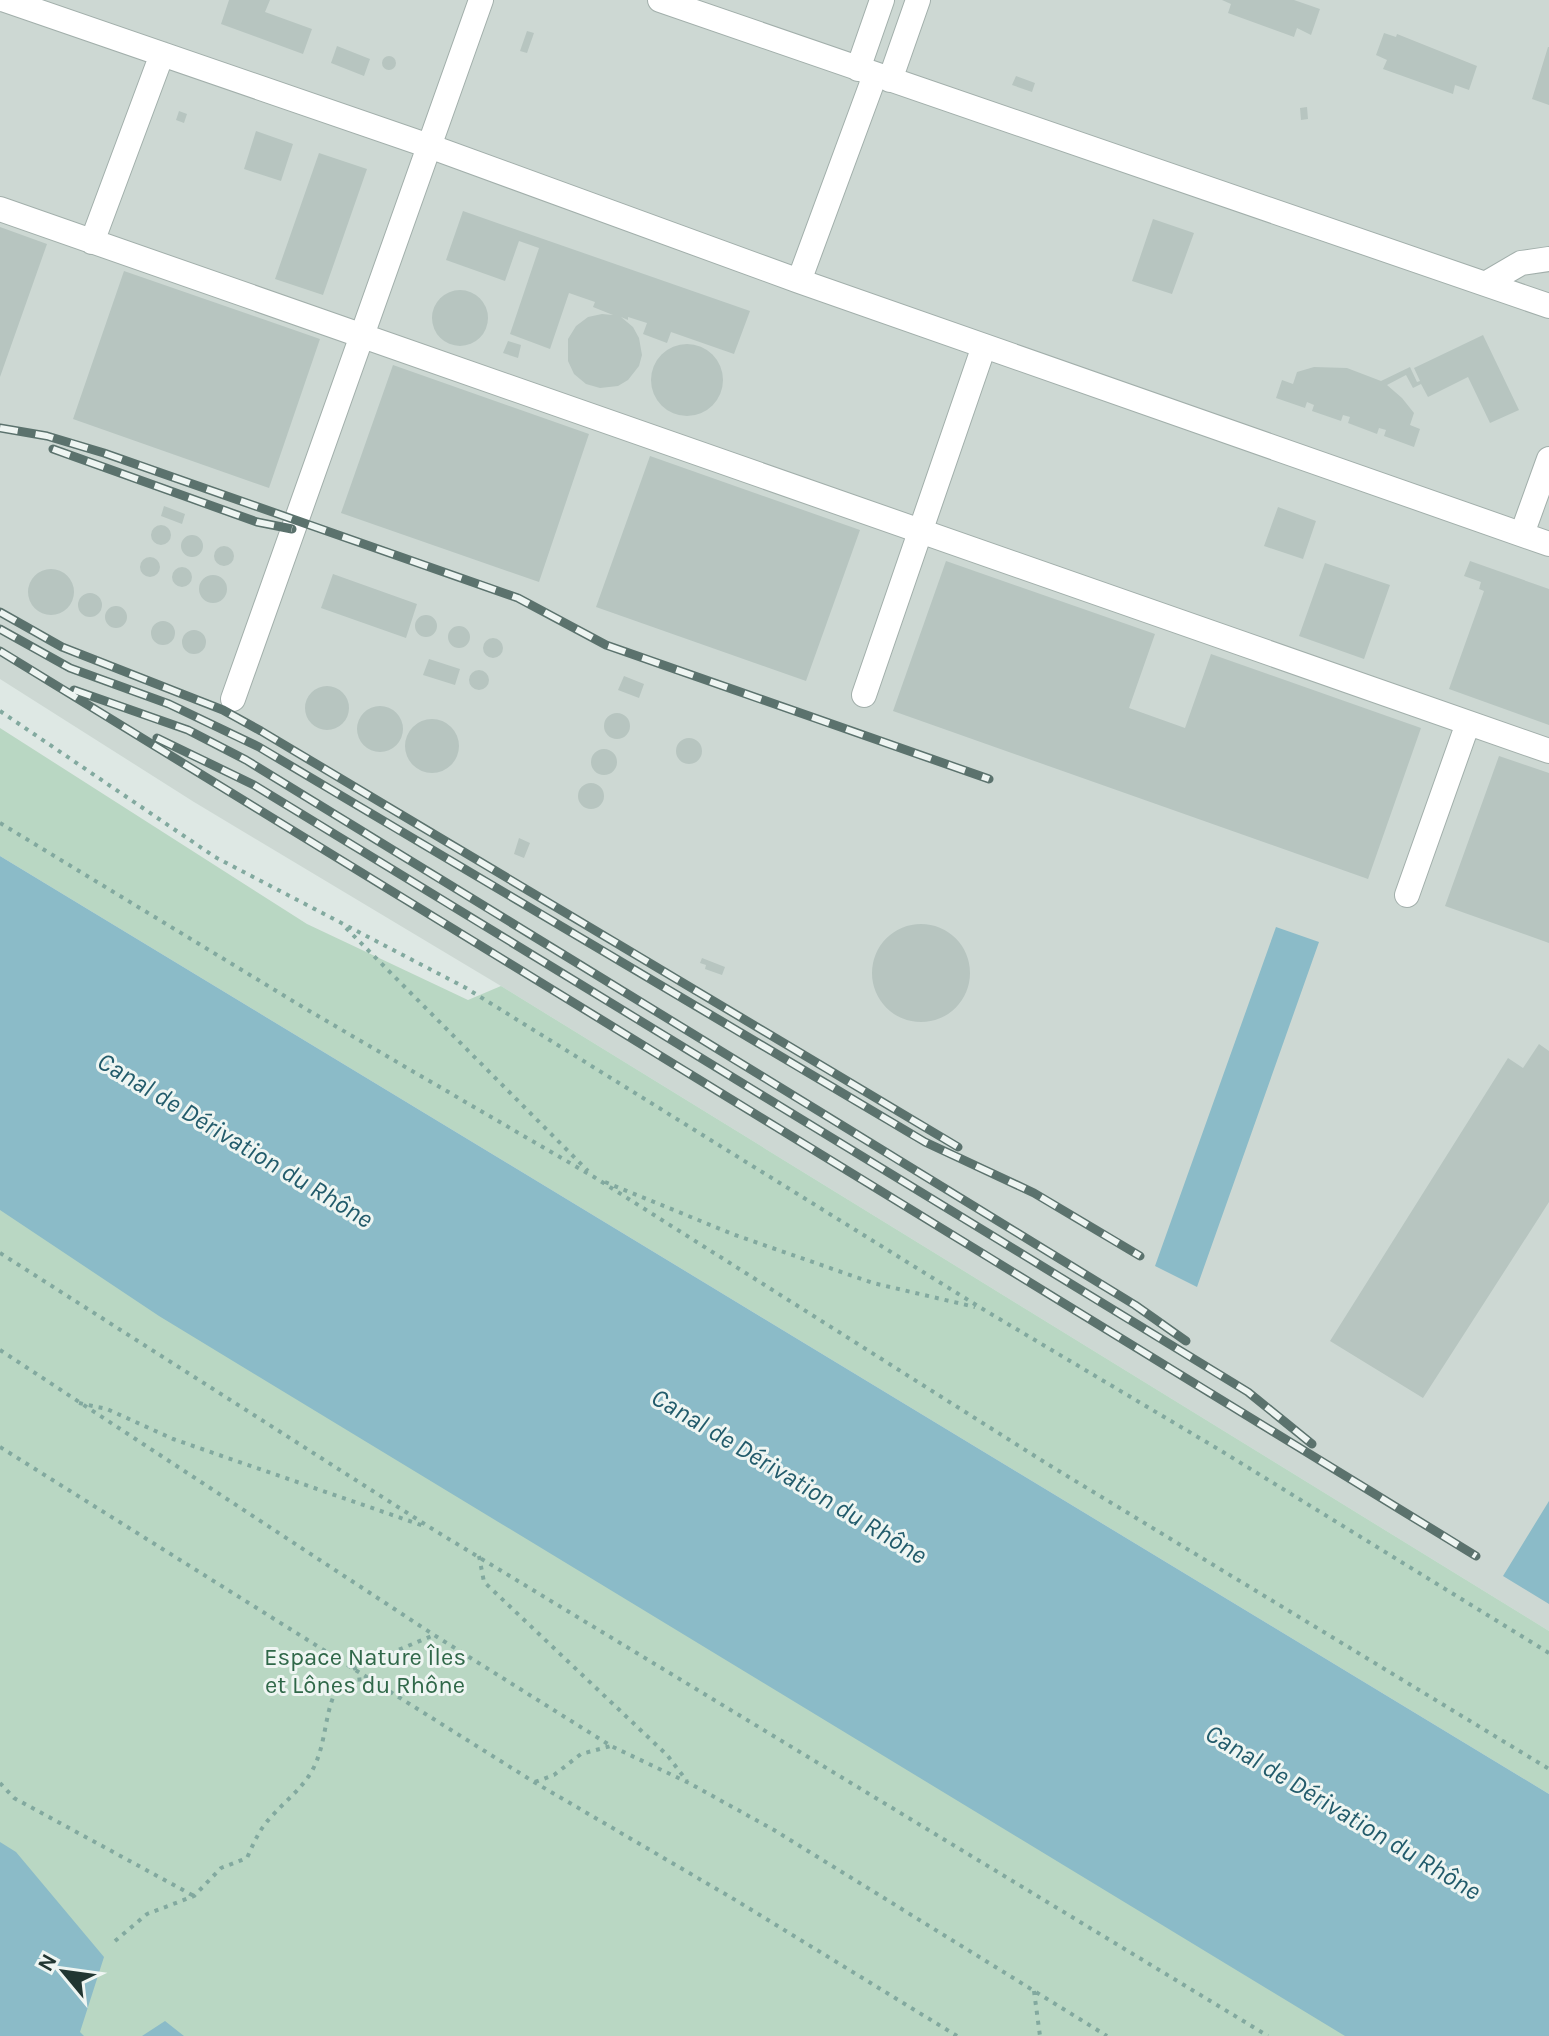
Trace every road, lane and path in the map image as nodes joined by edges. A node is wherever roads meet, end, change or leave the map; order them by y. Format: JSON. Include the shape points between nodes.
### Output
{"nodes":[{"id":1,"x":5,"y":0,"type":"edge"},
{"id":2,"x":481,"y":0,"type":"edge"},
{"id":3,"x":882,"y":0,"type":"edge"},
{"id":4,"x":918,"y":0,"type":"edge"},
{"id":5,"x":670,"y":2,"type":"edge"},
{"id":6,"x":162,"y":54,"type":"junction"},
{"id":7,"x":874,"y":75,"type":"junction"},
{"id":8,"x":429,"y":146,"type":"junction"},
{"id":9,"x":0,"y":209,"type":"edge"},
{"id":10,"x":92,"y":242,"type":"junction"},
{"id":11,"x":1549,"y":259,"type":"edge"},
{"id":12,"x":799,"y":281,"type":"junction"},
{"id":13,"x":1485,"y":284,"type":"junction"},
{"id":14,"x":1549,"y":306,"type":"edge"},
{"id":15,"x":361,"y":337,"type":"junction"},
{"id":16,"x":984,"y":346,"type":"junction"},
{"id":17,"x":1549,"y":459,"type":"edge"},
{"id":18,"x":921,"y":532,"type":"junction"},
{"id":19,"x":1522,"y":534,"type":"junction"},
{"id":20,"x":1549,"y":544,"type":"edge"},
{"id":21,"x":864,"y":695,"type":"dead end"},
{"id":22,"x":233,"y":699,"type":"dead end"},
{"id":23,"x":0,"y":711,"type":"edge"},
{"id":24,"x":1468,"y":723,"type":"junction"},
{"id":25,"x":1549,"y":751,"type":"edge"},
{"id":26,"x":0,"y":823,"type":"edge"},
{"id":27,"x":1407,"y":895,"type":"dead end"},
{"id":28,"x":341,"y":924,"type":"junction"},
{"id":29,"x":594,"y":1177,"type":"junction"},
{"id":30,"x":0,"y":1253,"type":"edge"},
{"id":31,"x":981,"y":1308,"type":"junction"},
{"id":32,"x":0,"y":1350,"type":"edge"},
{"id":33,"x":76,"y":1402,"type":"junction"},
{"id":34,"x":0,"y":1447,"type":"edge"},
{"id":35,"x":434,"y":1530,"type":"junction"},
{"id":36,"x":479,"y":1556,"type":"junction"},
{"id":37,"x":434,"y":1635,"type":"junction"},
{"id":38,"x":1549,"y":1653,"type":"edge"},
{"id":39,"x":353,"y":1669,"type":"junction"},
{"id":40,"x":369,"y":1679,"type":"junction"},
{"id":41,"x":611,"y":1746,"type":"junction"},
{"id":42,"x":1549,"y":1769,"type":"edge"},
{"id":43,"x":534,"y":1782,"type":"junction"},
{"id":44,"x":0,"y":1783,"type":"edge"},
{"id":45,"x":689,"y":1783,"type":"junction"},
{"id":46,"x":194,"y":1896,"type":"junction"},
{"id":47,"x":115,"y":1941,"type":"dead end"},
{"id":48,"x":1034,"y":1991,"type":"junction"},
{"id":49,"x":957,"y":2036,"type":"edge"},
{"id":50,"x":1040,"y":2036,"type":"edge"},
{"id":51,"x":1107,"y":2036,"type":"edge"},
{"id":52,"x":1268,"y":2036,"type":"edge"}],
"edges":[{"from":1,"to":6,"type":"street"},
{"from":2,"to":8,"type":"street"},
{"from":3,"to":7,"type":"street"},
{"from":4,"to":7,"type":"street"},
{"from":5,"to":7,"type":"street"},
{"from":6,"to":8,"type":"street"},
{"from":6,"to":10,"type":"street"},
{"from":7,"to":12,"type":"street"},
{"from":7,"to":13,"type":"street"},
{"from":8,"to":12,"type":"street"},
{"from":8,"to":15,"type":"street"},
{"from":9,"to":10,"type":"street"},
{"from":10,"to":15,"type":"street"},
{"from":11,"to":13,"type":"street","via":[[1521,263]]},
{"from":12,"to":16,"type":"street"},
{"from":13,"to":14,"type":"street"},
{"from":15,"to":18,"type":"street"},
{"from":15,"to":22,"type":"street"},
{"from":16,"to":18,"type":"street"},
{"from":16,"to":19,"type":"street"},
{"from":17,"to":19,"type":"street"},
{"from":18,"to":21,"type":"street"},
{"from":18,"to":24,"type":"street"},
{"from":19,"to":20,"type":"street"},
{"from":23,"to":28,"type":"path","via":[[215,857]]},
{"from":24,"to":25,"type":"street"},
{"from":24,"to":27,"type":"street"},
{"from":26,"to":29,"type":"path"},
{"from":28,"to":29,"type":"path"},
{"from":28,"to":31,"type":"path","via":[[466,988]]},
{"from":29,"to":31,"type":"path","via":[[735,1235],[873,1283]]},
{"from":29,"to":42,"type":"path","via":[[1049,1465]]},
{"from":30,"to":35,"type":"path"},
{"from":31,"to":38,"type":"path"},
{"from":32,"to":33,"type":"path"},
{"from":33,"to":35,"type":"path"},
{"from":33,"to":37,"type":"path"},
{"from":34,"to":39,"type":"path"},
{"from":35,"to":36,"type":"path"},
{"from":36,"to":45,"type":"path","via":[[484,1582],[667,1755]]},
{"from":36,"to":52,"type":"path"},
{"from":37,"to":39,"type":"path"},
{"from":37,"to":41,"type":"path"},
{"from":39,"to":40,"type":"path"},
{"from":40,"to":43,"type":"path"},
{"from":40,"to":46,"type":"path","via":[[341,1681],[330,1699],[314,1768],[258,1833],[247,1858],[221,1868]]},
{"from":41,"to":43,"type":"path","via":[[581,1754],[554,1775]]},
{"from":41,"to":45,"type":"path"},
{"from":43,"to":49,"type":"path"},
{"from":44,"to":46,"type":"path","via":[[14,1798]]},
{"from":45,"to":48,"type":"path"},
{"from":46,"to":47,"type":"path","via":[[147,1914]]},
{"from":48,"to":50,"type":"path"},
{"from":48,"to":51,"type":"path"}]}
